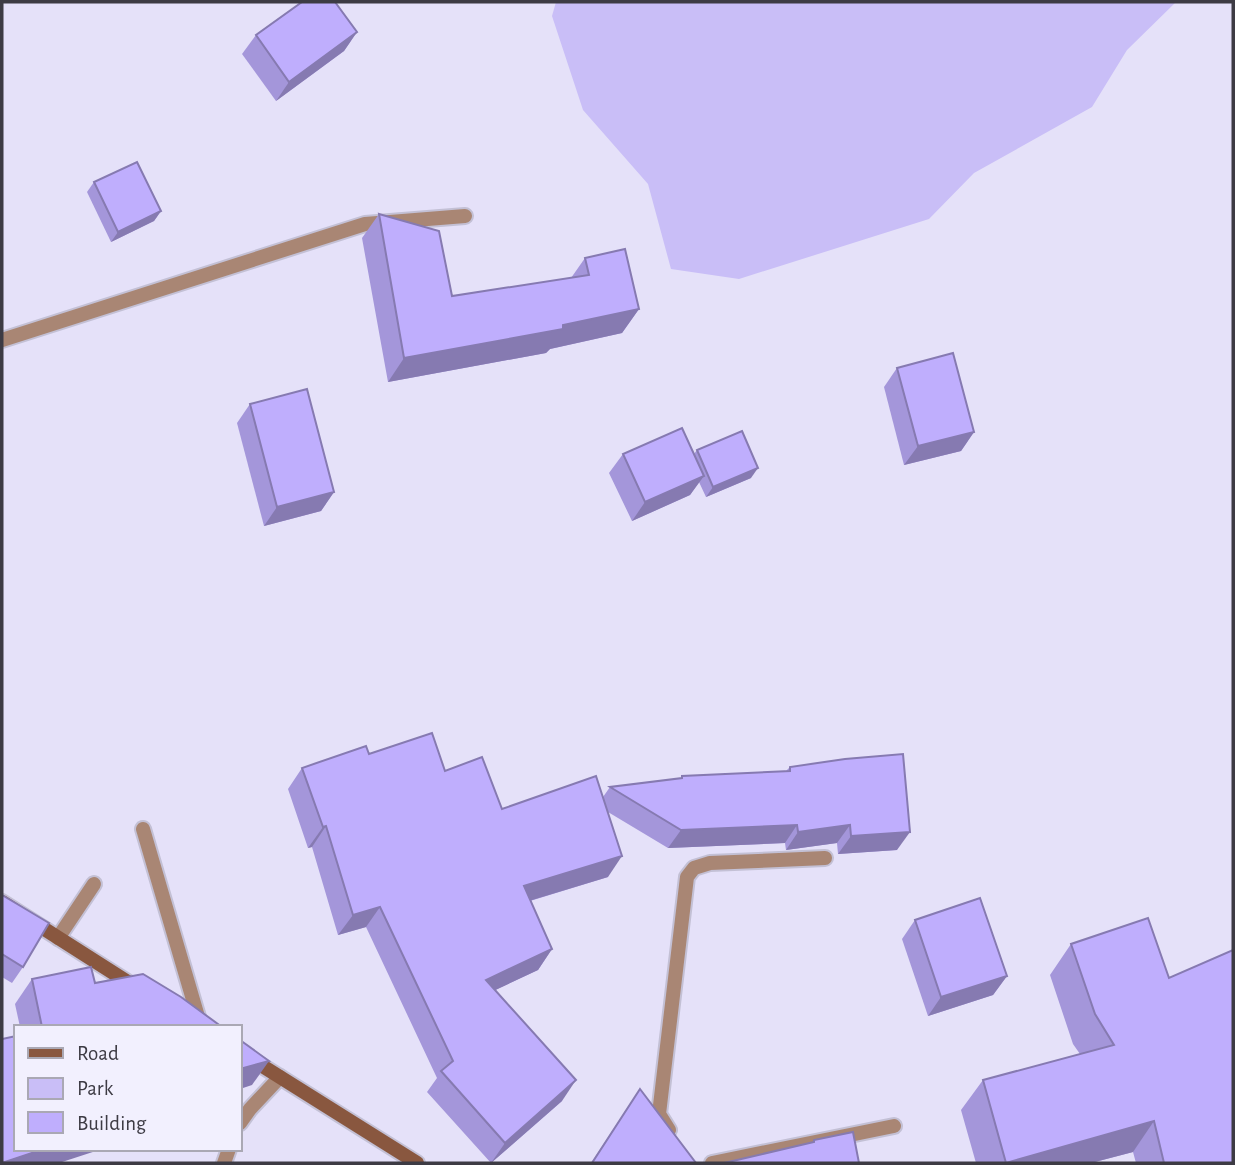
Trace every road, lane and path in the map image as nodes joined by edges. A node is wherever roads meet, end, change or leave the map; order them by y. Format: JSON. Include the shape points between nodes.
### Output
{"nodes":[{"id":1,"x":465,"y":216,"type":"dead end"},
{"id":2,"x":2,"y":340,"type":"edge"},
{"id":3,"x":143,"y":830,"type":"dead end"},
{"id":4,"x":825,"y":858,"type":"dead end"},
{"id":5,"x":94,"y":884,"type":"dead end"},
{"id":6,"x":2,"y":902,"type":"edge"},
{"id":7,"x":58,"y":938,"type":"junction"},
{"id":8,"x":152,"y":997,"type":"edge"},
{"id":9,"x":196,"y":1024,"type":"edge"},
{"id":10,"x":242,"y":1053,"type":"edge"},
{"id":11,"x":280,"y":1077,"type":"junction"},
{"id":12,"x":242,"y":1120,"type":"edge"},
{"id":13,"x":894,"y":1126,"type":"dead end"},
{"id":14,"x":678,"y":1144,"type":"edge"},
{"id":15,"x":417,"y":1163,"type":"edge"},
{"id":16,"x":712,"y":1163,"type":"edge"}],
"edges":[{"from":1,"to":2,"type":"street","via":[[365,225]]},
{"from":3,"to":9,"type":"street"},
{"from":4,"to":14,"type":"street","via":[[710,863],[694,868],[687,877],[659,1114]]},
{"from":5,"to":7,"type":"street"},
{"from":6,"to":7,"type":"street"},
{"from":7,"to":8,"type":"street"},
{"from":10,"to":11,"type":"street"},
{"from":11,"to":12,"type":"street"},
{"from":11,"to":15,"type":"street"},
{"from":13,"to":16,"type":"street"}]}
